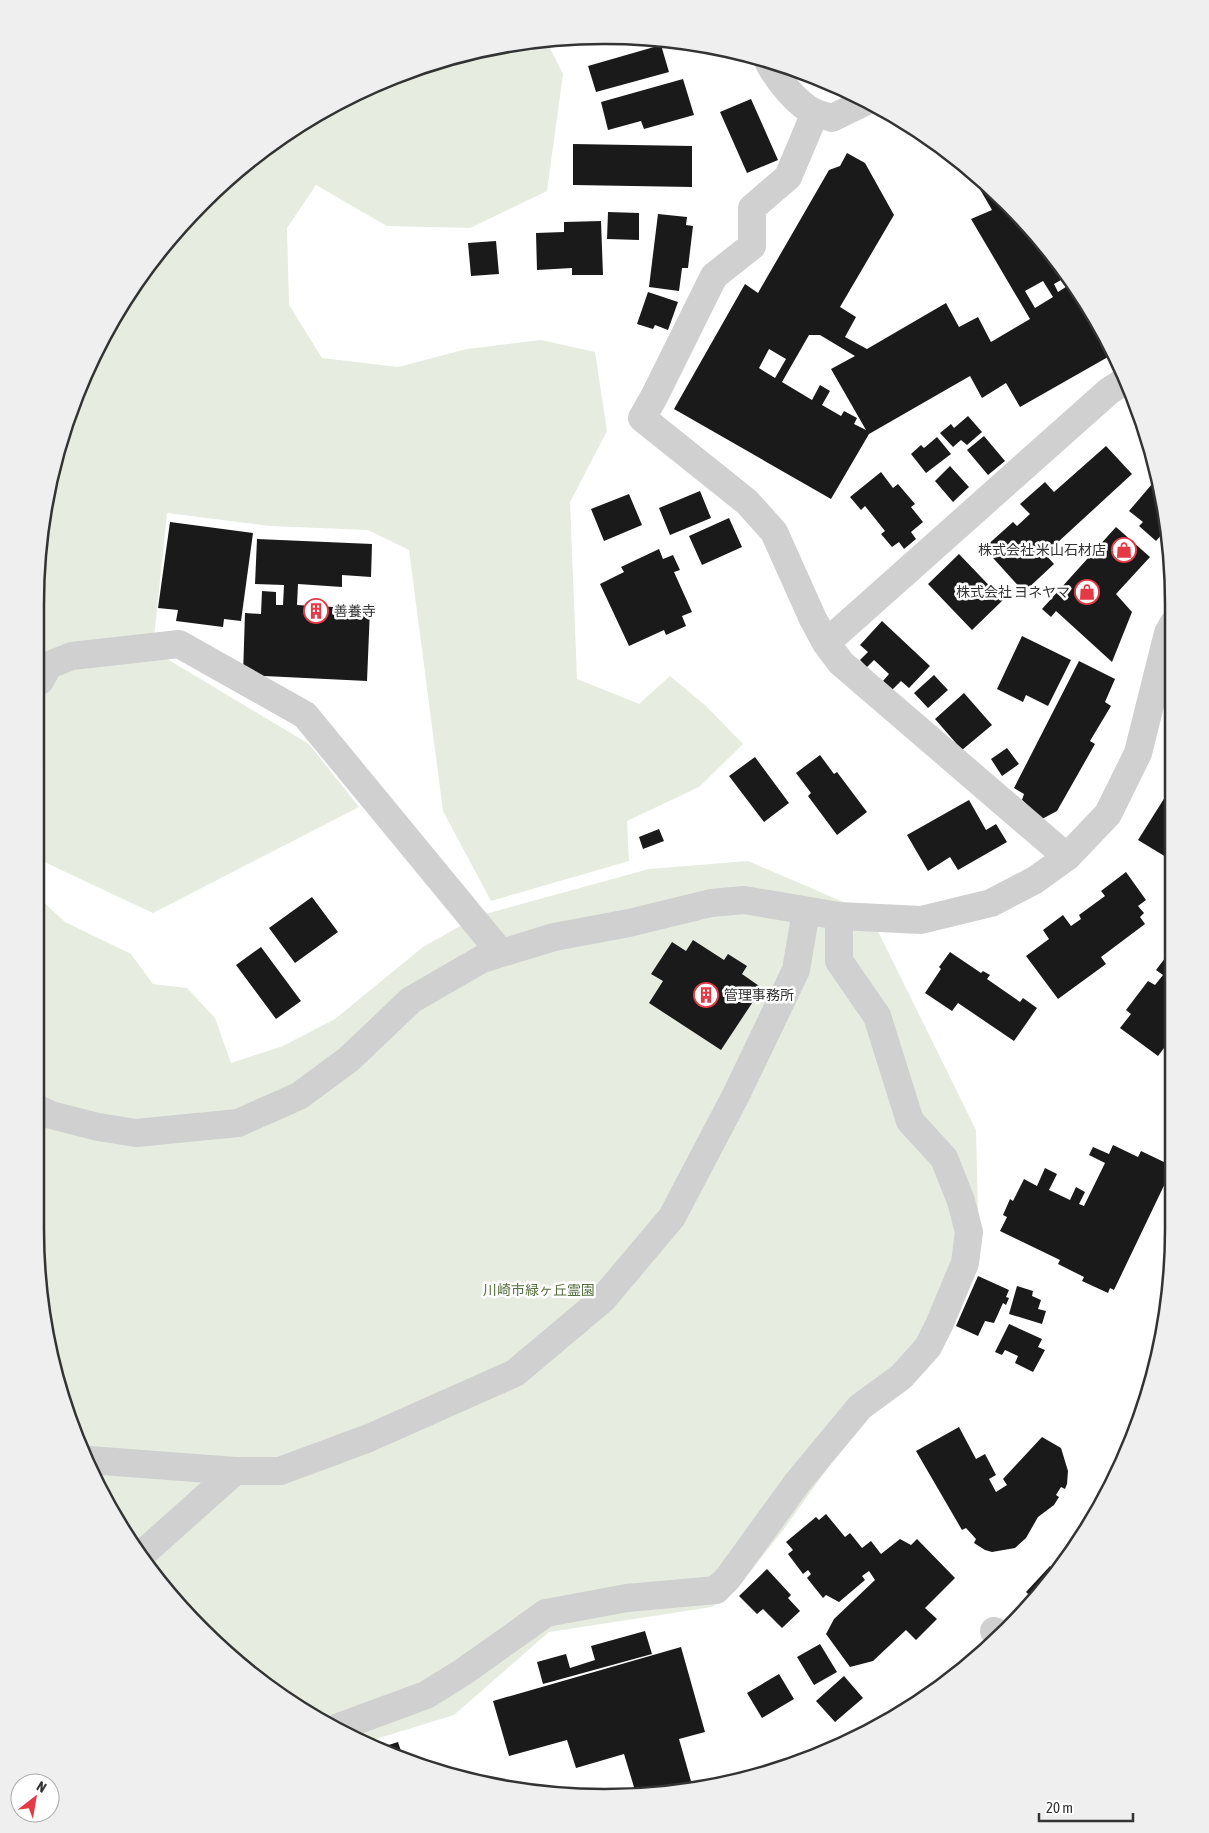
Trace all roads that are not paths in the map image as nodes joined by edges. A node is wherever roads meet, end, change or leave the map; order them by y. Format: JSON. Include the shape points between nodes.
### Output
{"nodes":[{"id":1,"x":772,"y":70,"type":"edge"},
{"id":2,"x":859,"y":105,"type":"edge"},
{"id":3,"x":815,"y":113,"type":"junction"},
{"id":4,"x":1120,"y":384,"type":"edge"},
{"id":5,"x":826,"y":643,"type":"junction"},
{"id":6,"x":1165,"y":645,"type":"edge"},
{"id":7,"x":44,"y":674,"type":"edge"},
{"id":8,"x":1067,"y":857,"type":"junction"},
{"id":9,"x":806,"y":911,"type":"junction"},
{"id":10,"x":839,"y":916,"type":"junction"},
{"id":11,"x":491,"y":956,"type":"junction"},
{"id":12,"x":44,"y":1112,"type":"edge"},
{"id":13,"x":94,"y":1460,"type":"edge"},
{"id":14,"x":235,"y":1471,"type":"junction"},
{"id":15,"x":146,"y":1551,"type":"edge"},
{"id":16,"x":345,"y":1725,"type":"edge"}],
"edges":[{"from":1,"to":3,"type":"street","via":[[800,103]]},
{"from":2,"to":3,"type":"street","via":[[832,118]]},
{"from":3,"to":5,"type":"street","via":[[788,177],[752,208],[752,246],[714,276],[642,418],[747,502],[774,532]]},
{"from":4,"to":5,"type":"street"},
{"from":5,"to":8,"type":"street","via":[[841,663]]},
{"from":6,"to":8,"type":"street","via":[[1138,753],[1108,814]]},
{"from":7,"to":11,"type":"street","via":[[49,665],[72,656],[179,644],[305,714]]},
{"from":8,"to":10,"type":"street","via":[[1035,880],[991,903],[922,920]]},
{"from":9,"to":10,"type":"street"},
{"from":9,"to":11,"type":"street","via":[[744,900],[711,903],[554,937]]},
{"from":9,"to":14,"type":"street","via":[[796,970],[736,1095],[672,1217],[604,1299],[516,1373],[369,1438],[280,1471]]},
{"from":10,"to":16,"type":"street","via":[[839,961],[877,1016],[910,1121],[944,1158],[969,1232],[965,1263],[928,1347],[901,1377],[860,1407],[797,1483],[716,1590],[627,1598],[546,1613],[426,1696]]},
{"from":11,"to":12,"type":"street","via":[[412,1000],[349,1059],[299,1096],[238,1123],[136,1132],[98,1127]]},
{"from":13,"to":14,"type":"street"},
{"from":14,"to":15,"type":"street"}]}
